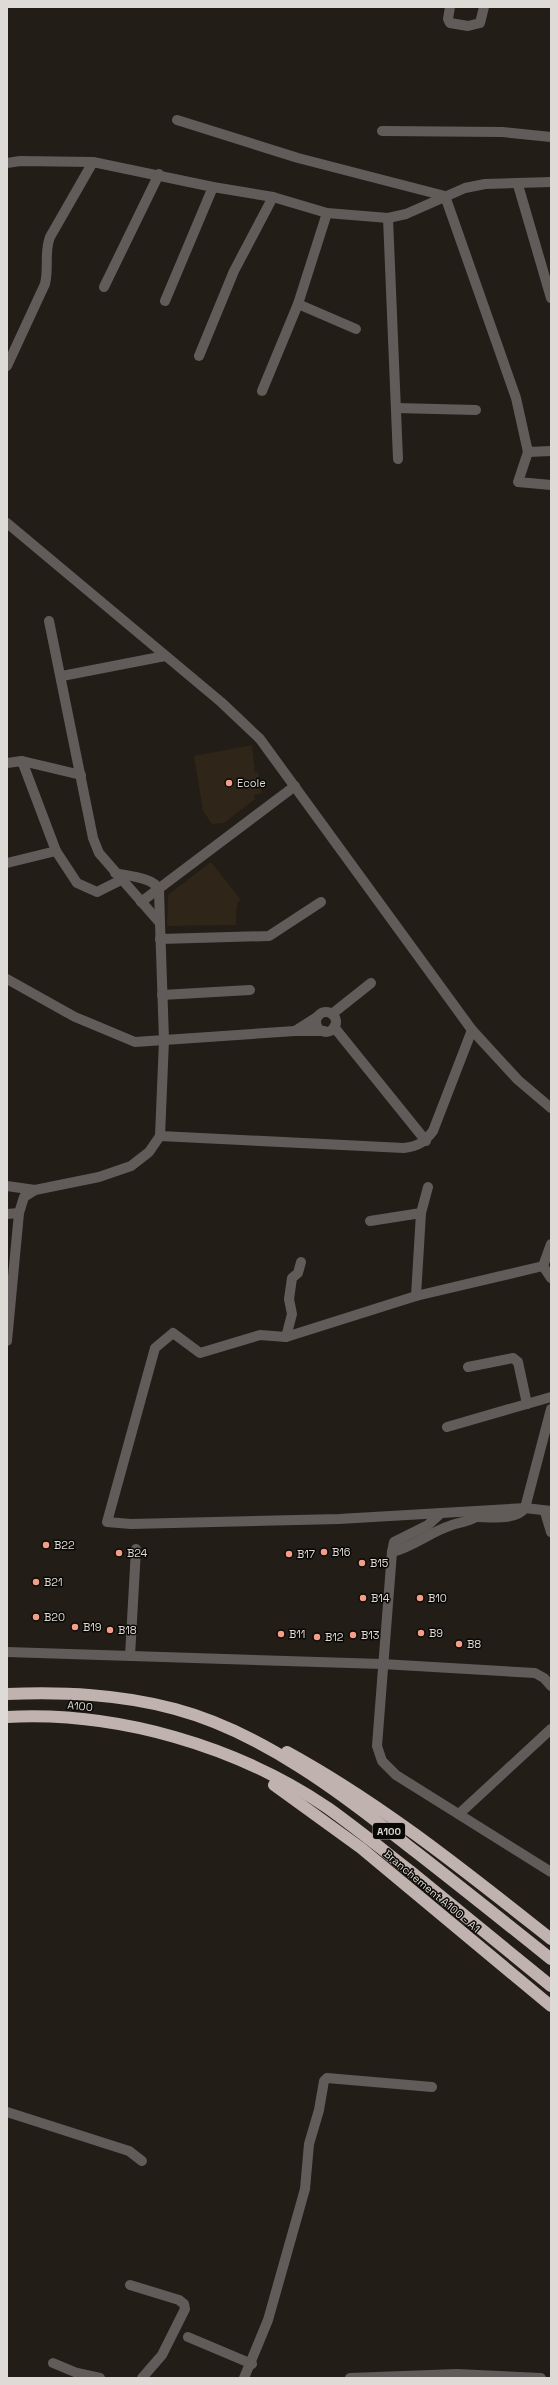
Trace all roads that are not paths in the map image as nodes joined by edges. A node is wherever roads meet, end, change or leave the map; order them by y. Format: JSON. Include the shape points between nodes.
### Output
{"nodes":[{"id":1,"x":450,"y":7,"type":"edge"},
{"id":2,"x":484,"y":7,"type":"edge"},
{"id":3,"x":177,"y":120,"type":"dead end"},
{"id":4,"x":382,"y":131,"type":"dead end"},
{"id":5,"x":551,"y":137,"type":"edge"},
{"id":6,"x":93,"y":162,"type":"junction"},
{"id":7,"x":7,"y":164,"type":"edge"},
{"id":8,"x":159,"y":174,"type":"junction"},
{"id":9,"x":551,"y":182,"type":"edge"},
{"id":10,"x":518,"y":185,"type":"junction"},
{"id":11,"x":212,"y":187,"type":"junction"},
{"id":12,"x":445,"y":196,"type":"junction"},
{"id":13,"x":273,"y":197,"type":"junction"},
{"id":14,"x":326,"y":213,"type":"junction"},
{"id":15,"x":388,"y":218,"type":"junction"},
{"id":16,"x":104,"y":287,"type":"dead end"},
{"id":17,"x":551,"y":298,"type":"edge"},
{"id":18,"x":165,"y":301,"type":"dead end"},
{"id":19,"x":298,"y":304,"type":"junction"},
{"id":20,"x":356,"y":329,"type":"dead end"},
{"id":21,"x":199,"y":356,"type":"dead end"},
{"id":22,"x":7,"y":366,"type":"edge"},
{"id":23,"x":262,"y":391,"type":"dead end"},
{"id":24,"x":396,"y":408,"type":"junction"},
{"id":25,"x":476,"y":410,"type":"dead end"},
{"id":26,"x":551,"y":451,"type":"edge"},
{"id":27,"x":528,"y":452,"type":"junction"},
{"id":28,"x":398,"y":459,"type":"dead end"},
{"id":29,"x":551,"y":486,"type":"edge"},
{"id":30,"x":7,"y":523,"type":"edge"},
{"id":31,"x":49,"y":621,"type":"dead end"},
{"id":32,"x":165,"y":656,"type":"junction"},
{"id":33,"x":62,"y":676,"type":"junction"},
{"id":34,"x":22,"y":761,"type":"junction"},
{"id":35,"x":7,"y":763,"type":"edge"},
{"id":36,"x":81,"y":775,"type":"junction"},
{"id":37,"x":295,"y":786,"type":"junction"},
{"id":38,"x":56,"y":851,"type":"junction"},
{"id":39,"x":7,"y":863,"type":"edge"},
{"id":40,"x":118,"y":876,"type":"junction"},
{"id":41,"x":159,"y":889,"type":"junction"},
{"id":42,"x":141,"y":902,"type":"junction"},
{"id":43,"x":321,"y":902,"type":"dead end"},
{"id":44,"x":160,"y":922,"type":"junction"},
{"id":45,"x":160,"y":939,"type":"junction"},
{"id":46,"x":7,"y":980,"type":"edge"},
{"id":47,"x":371,"y":983,"type":"dead end"},
{"id":48,"x":250,"y":990,"type":"dead end"},
{"id":49,"x":162,"y":995,"type":"junction"},
{"id":50,"x":332,"y":1014,"type":"junction"},
{"id":51,"x":317,"y":1017,"type":"junction"},
{"id":52,"x":334,"y":1027,"type":"junction"},
{"id":53,"x":472,"y":1030,"type":"junction"},
{"id":54,"x":295,"y":1031,"type":"junction"},
{"id":55,"x":324,"y":1031,"type":"junction"},
{"id":56,"x":164,"y":1040,"type":"junction"},
{"id":57,"x":551,"y":1108,"type":"edge"},
{"id":58,"x":160,"y":1136,"type":"junction"},
{"id":59,"x":426,"y":1141,"type":"junction"},
{"id":60,"x":7,"y":1186,"type":"edge"},
{"id":61,"x":428,"y":1187,"type":"dead end"},
{"id":62,"x":35,"y":1190,"type":"junction"},
{"id":63,"x":19,"y":1213,"type":"junction"},
{"id":64,"x":421,"y":1213,"type":"junction"},
{"id":65,"x":7,"y":1214,"type":"edge"},
{"id":66,"x":370,"y":1221,"type":"dead end"},
{"id":67,"x":551,"y":1244,"type":"edge"},
{"id":68,"x":301,"y":1262,"type":"dead end"},
{"id":69,"x":543,"y":1266,"type":"junction"},
{"id":70,"x":551,"y":1278,"type":"edge"},
{"id":71,"x":416,"y":1296,"type":"junction"},
{"id":72,"x":286,"y":1337,"type":"junction"},
{"id":73,"x":7,"y":1341,"type":"edge"},
{"id":74,"x":468,"y":1367,"type":"dead end"},
{"id":75,"x":551,"y":1397,"type":"edge"},
{"id":76,"x":527,"y":1404,"type":"junction"},
{"id":77,"x":551,"y":1409,"type":"edge"},
{"id":78,"x":447,"y":1427,"type":"dead end"},
{"id":79,"x":525,"y":1508,"type":"junction"},
{"id":80,"x":548,"y":1512,"type":"edge"},
{"id":81,"x":441,"y":1513,"type":"junction"},
{"id":82,"x":480,"y":1514,"type":"junction"},
{"id":83,"x":551,"y":1532,"type":"edge"},
{"id":84,"x":136,"y":1549,"type":"dead end"},
{"id":85,"x":392,"y":1552,"type":"junction"},
{"id":86,"x":7,"y":1652,"type":"edge"},
{"id":87,"x":130,"y":1656,"type":"junction"},
{"id":88,"x":382,"y":1664,"type":"junction"},
{"id":89,"x":551,"y":1686,"type":"edge"},
{"id":90,"x":7,"y":1694,"type":"edge"},
{"id":91,"x":7,"y":1717,"type":"edge"},
{"id":92,"x":214,"y":1723,"type":"junction"},
{"id":93,"x":551,"y":1729,"type":"edge"},
{"id":94,"x":235,"y":1758,"type":"junction"},
{"id":95,"x":459,"y":1814,"type":"junction"},
{"id":96,"x":551,"y":1872,"type":"edge"},
{"id":97,"x":551,"y":1939,"type":"edge"},
{"id":98,"x":551,"y":1959,"type":"edge"},
{"id":99,"x":551,"y":1986,"type":"edge"},
{"id":100,"x":551,"y":2006,"type":"edge"},
{"id":101,"x":432,"y":2087,"type":"dead end"},
{"id":102,"x":7,"y":2112,"type":"edge"},
{"id":103,"x":142,"y":2161,"type":"dead end"},
{"id":104,"x":130,"y":2285,"type":"dead end"},
{"id":105,"x":188,"y":2337,"type":"dead end"},
{"id":106,"x":53,"y":2363,"type":"dead end"},
{"id":107,"x":252,"y":2364,"type":"junction"},
{"id":108,"x":426,"y":2376,"type":"edge"},
{"id":109,"x":469,"y":2376,"type":"edge"},
{"id":110,"x":100,"y":2378,"type":"edge"},
{"id":111,"x":142,"y":2378,"type":"edge"},
{"id":112,"x":244,"y":2378,"type":"edge"},
{"id":113,"x":350,"y":2378,"type":"edge"},
{"id":114,"x":541,"y":2378,"type":"edge"}],
"edges":[{"from":1,"to":2,"type":"street","via":[[450,23],[468,26],[480,23]]},
{"from":3,"to":12,"type":"street","via":[[298,158]]},
{"from":4,"to":5,"type":"street","via":[[502,132]]},
{"from":6,"to":7,"type":"street","via":[[20,161]]},
{"from":6,"to":8,"type":"street"},
{"from":6,"to":22,"type":"street","via":[[50,237],[46,247],[48,272],[45,284]]},
{"from":8,"to":11,"type":"street"},
{"from":8,"to":16,"type":"street"},
{"from":9,"to":10,"type":"street"},
{"from":10,"to":12,"type":"street","via":[[485,184]]},
{"from":10,"to":17,"type":"street"},
{"from":11,"to":13,"type":"street"},
{"from":11,"to":18,"type":"street"},
{"from":12,"to":15,"type":"street","via":[[406,214]]},
{"from":12,"to":27,"type":"street","via":[[516,398]]},
{"from":13,"to":14,"type":"street"},
{"from":13,"to":21,"type":"street","via":[[234,271]]},
{"from":14,"to":15,"type":"street"},
{"from":14,"to":19,"type":"street"},
{"from":15,"to":24,"type":"street"},
{"from":19,"to":20,"type":"street"},
{"from":19,"to":23,"type":"street"},
{"from":24,"to":25,"type":"street"},
{"from":24,"to":28,"type":"street"},
{"from":26,"to":27,"type":"street"},
{"from":27,"to":29,"type":"street","via":[[518,482]]},
{"from":30,"to":32,"type":"street","via":[[107,604]]},
{"from":31,"to":33,"type":"street"},
{"from":32,"to":33,"type":"street"},
{"from":32,"to":37,"type":"street","via":[[221,702],[260,739]]},
{"from":33,"to":36,"type":"street"},
{"from":34,"to":35,"type":"street"},
{"from":34,"to":36,"type":"street"},
{"from":34,"to":38,"type":"street"},
{"from":36,"to":40,"type":"street","via":[[93,838],[99,853]]},
{"from":37,"to":41,"type":"street"},
{"from":37,"to":53,"type":"street"},
{"from":38,"to":39,"type":"street"},
{"from":38,"to":40,"type":"street","via":[[77,883],[97,892]]},
{"from":40,"to":41,"type":"street","via":[[151,881]]},
{"from":40,"to":42,"type":"street"},
{"from":41,"to":42,"type":"street"},
{"from":41,"to":44,"type":"street"},
{"from":42,"to":44,"type":"street"},
{"from":43,"to":45,"type":"street","via":[[269,936]]},
{"from":44,"to":45,"type":"street"},
{"from":45,"to":49,"type":"street"},
{"from":46,"to":56,"type":"street","via":[[75,1017],[134,1042]]},
{"from":47,"to":50,"type":"street"},
{"from":48,"to":49,"type":"street"},
{"from":49,"to":56,"type":"street"},
{"from":50,"to":51,"type":"street","via":[[324,1012]]},
{"from":50,"to":52,"type":"street","via":[[336,1022]]},
{"from":51,"to":54,"type":"street"},
{"from":51,"to":55,"type":"street","via":[[317,1026]]},
{"from":52,"to":55,"type":"street"},
{"from":52,"to":59,"type":"street"},
{"from":53,"to":57,"type":"street","via":[[518,1080]]},
{"from":53,"to":59,"type":"street","via":[[433,1131]]},
{"from":54,"to":55,"type":"street"},
{"from":54,"to":56,"type":"street"},
{"from":56,"to":58,"type":"street"},
{"from":58,"to":59,"type":"street","via":[[404,1148],[418,1146]]},
{"from":58,"to":62,"type":"street","via":[[149,1152],[131,1166],[99,1177]]},
{"from":60,"to":62,"type":"street"},
{"from":61,"to":64,"type":"street"},
{"from":62,"to":63,"type":"street","via":[[24,1197]]},
{"from":63,"to":65,"type":"street"},
{"from":63,"to":73,"type":"street"},
{"from":64,"to":66,"type":"street"},
{"from":64,"to":71,"type":"street"},
{"from":67,"to":69,"type":"street"},
{"from":68,"to":72,"type":"street","via":[[298,1273],[292,1278],[289,1299],[292,1314]]},
{"from":69,"to":70,"type":"street"},
{"from":69,"to":71,"type":"street"},
{"from":71,"to":72,"type":"street"},
{"from":72,"to":81,"type":"street","via":[[260,1335],[200,1353],[173,1333],[156,1348],[107,1522],[131,1524],[331,1520]]},
{"from":74,"to":76,"type":"street","via":[[513,1358],[518,1362]]},
{"from":75,"to":76,"type":"street"},
{"from":76,"to":78,"type":"street"},
{"from":77,"to":79,"type":"street"},
{"from":79,"to":80,"type":"street"},
{"from":79,"to":82,"type":"street"},
{"from":80,"to":83,"type":"street"},
{"from":81,"to":82,"type":"street"},
{"from":81,"to":85,"type":"street","via":[[428,1525],[394,1542]]},
{"from":82,"to":85,"type":"street","via":[[417,1541],[409,1548]]},
{"from":84,"to":87,"type":"street"},
{"from":85,"to":88,"type":"street"},
{"from":86,"to":87,"type":"street"},
{"from":87,"to":88,"type":"street"},
{"from":88,"to":89,"type":"street","via":[[535,1673]]},
{"from":88,"to":95,"type":"street","via":[[378,1746],[382,1761],[396,1775]]},
{"from":90,"to":92,"type":"highway","name":"A100","number":"A100","via":[[88,1694],[127,1699],[176,1709]]},
{"from":91,"to":94,"type":"highway","name":"A100","number":"A100","via":[[82,1718],[148,1729]]},
{"from":92,"to":97,"type":"highway","via":[[285,1751],[353,1789]]},
{"from":92,"to":98,"type":"highway","name":"A100","number":"A100","via":[[278,1755],[344,1798]]},
{"from":93,"to":95,"type":"street"},
{"from":94,"to":99,"type":"highway","name":"A100","number":"A100","via":[[280,1780],[327,1808]]},
{"from":94,"to":100,"type":"highway","name":"Branchement A100 - A1","via":[[361,1848]]},
{"from":95,"to":96,"type":"street"},
{"from":101,"to":107,"type":"street","via":[[343,2078],[327,2078],[324,2081],[309,2144],[305,2189],[268,2320]]},
{"from":102,"to":103,"type":"street","via":[[129,2151]]},
{"from":104,"to":111,"type":"street","via":[[179,2300],[185,2309],[164,2351]]},
{"from":105,"to":107,"type":"street"},
{"from":106,"to":110,"type":"street","via":[[77,2373]]},
{"from":107,"to":112,"type":"street"},
{"from":108,"to":109,"type":"street"},
{"from":108,"to":113,"type":"street"},
{"from":109,"to":114,"type":"street"}]}
